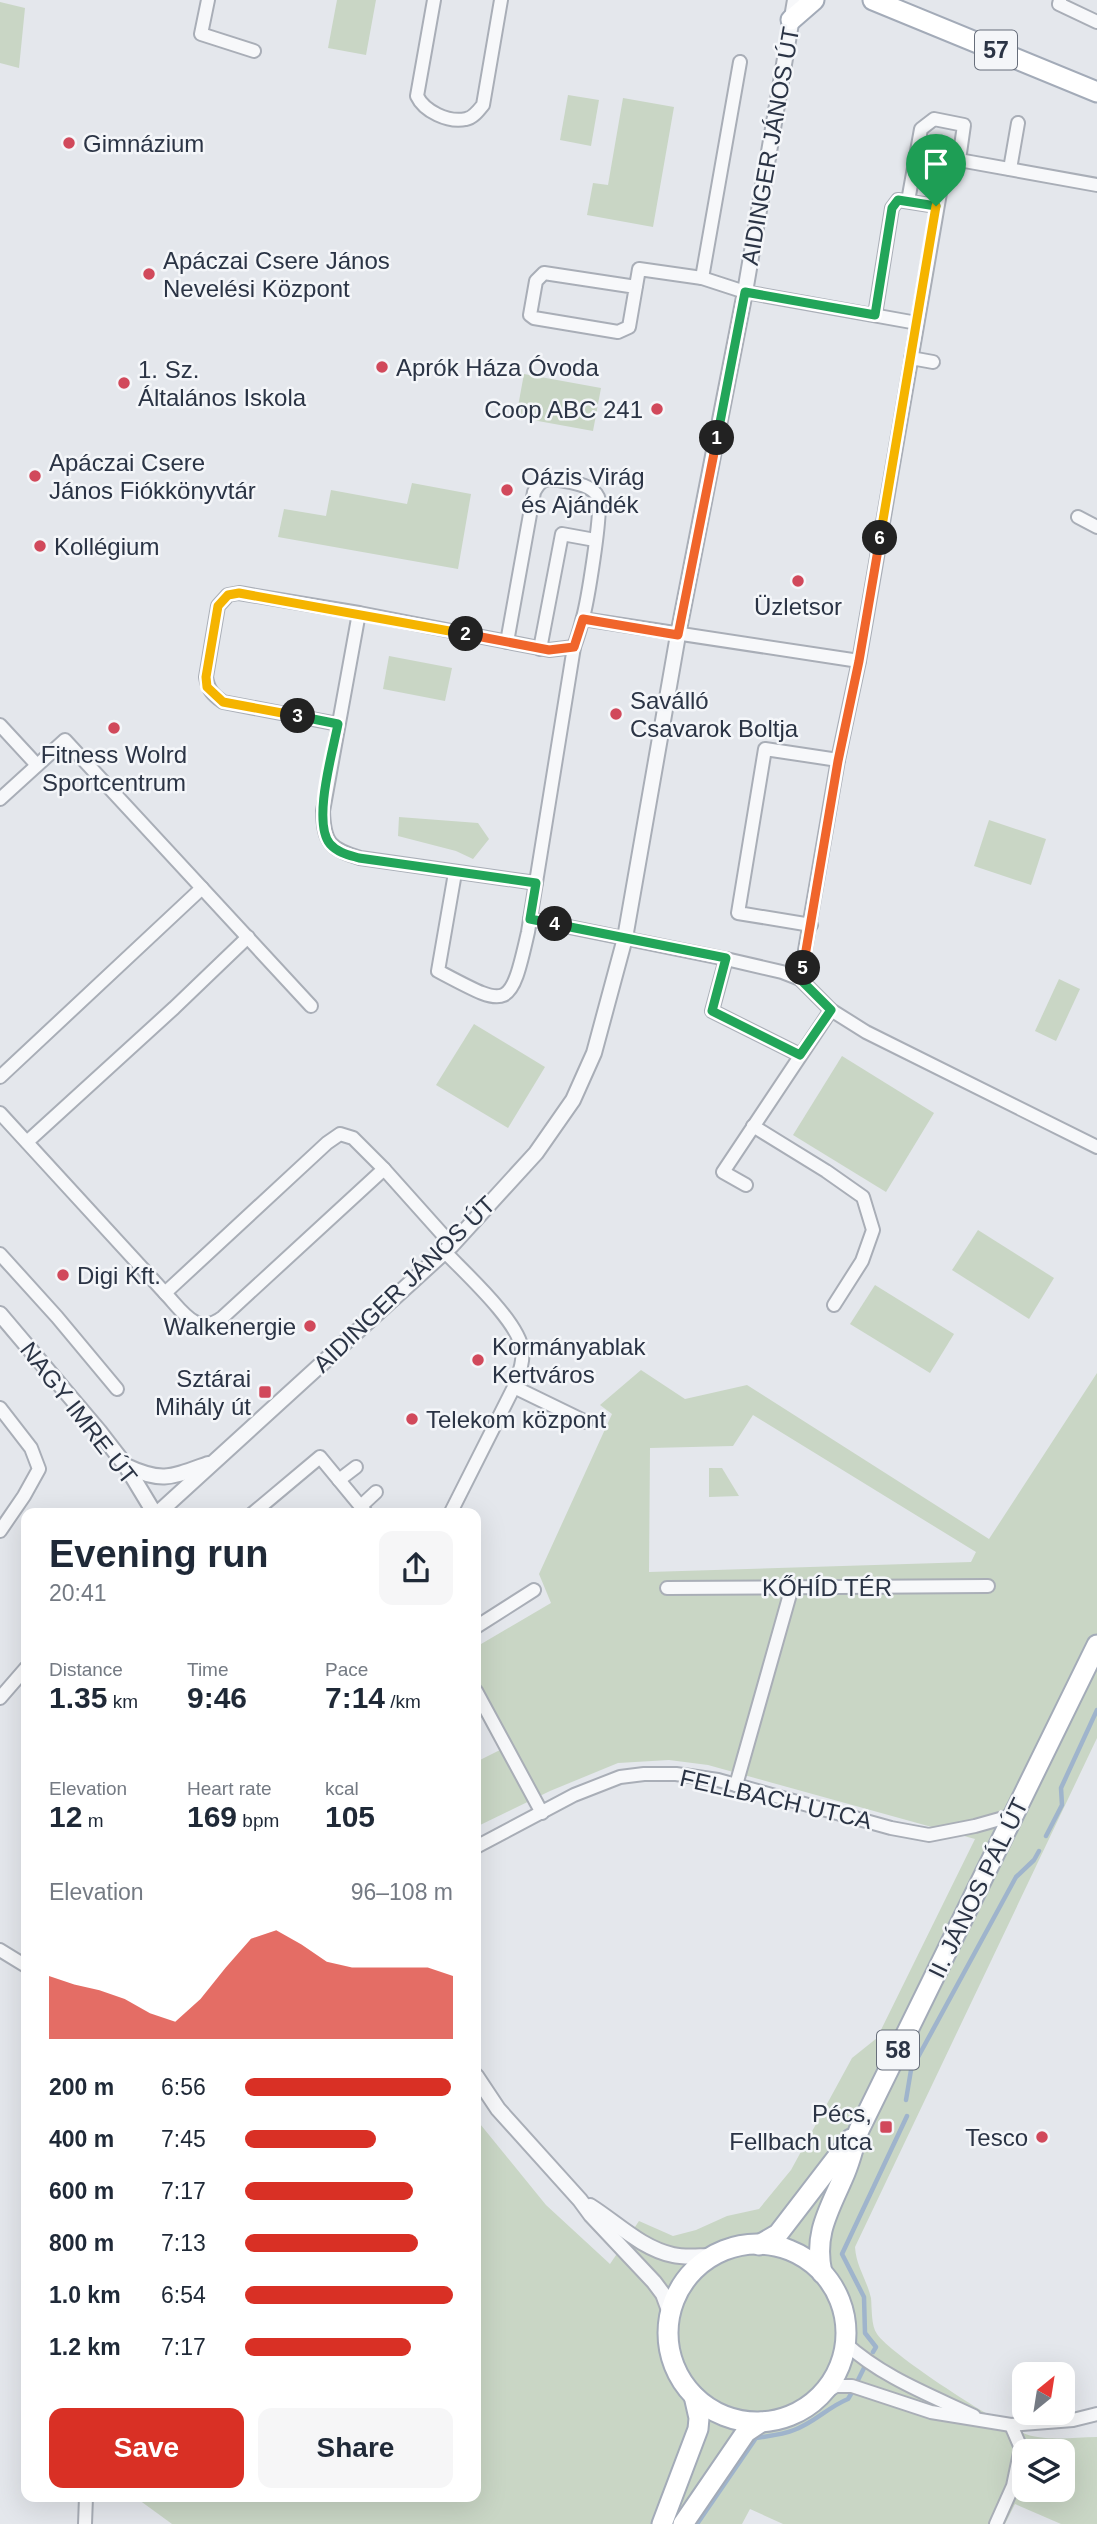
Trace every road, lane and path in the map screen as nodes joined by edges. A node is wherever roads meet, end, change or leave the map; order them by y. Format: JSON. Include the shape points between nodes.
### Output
{"nodes":[{"id":1,"x":208,"y":0,"type":"edge"},
{"id":2,"x":434,"y":0,"type":"edge"},
{"id":3,"x":501,"y":0,"type":"edge"},
{"id":4,"x":786,"y":0,"type":"edge"},
{"id":5,"x":814,"y":0,"type":"edge"},
{"id":6,"x":873,"y":0,"type":"edge"},
{"id":7,"x":1060,"y":0,"type":"edge"},
{"id":8,"x":793,"y":10,"type":"edge"},
{"id":9,"x":1097,"y":22,"type":"edge"},
{"id":10,"x":254,"y":51,"type":"dead end"},
{"id":11,"x":740,"y":62,"type":"dead end"},
{"id":12,"x":1097,"y":92,"type":"edge"},
{"id":13,"x":1018,"y":123,"type":"dead end"},
{"id":14,"x":959,"y":160,"type":"junction"},
{"id":15,"x":1010,"y":169,"type":"junction"},
{"id":16,"x":1097,"y":185,"type":"edge"},
{"id":17,"x":908,"y":201,"type":"junction"},
{"id":18,"x":936,"y":206,"type":"junction"},
{"id":19,"x":702,"y":278,"type":"junction"},
{"id":20,"x":636,"y":287,"type":"junction"},
{"id":21,"x":745,"y":292,"type":"junction"},
{"id":22,"x":875,"y":315,"type":"junction"},
{"id":23,"x":917,"y":323,"type":"junction"},
{"id":24,"x":911,"y":358,"type":"junction"},
{"id":25,"x":933,"y":362,"type":"dead end"},
{"id":26,"x":1078,"y":517,"type":"dead end"},
{"id":27,"x":1097,"y":527,"type":"edge"},
{"id":28,"x":595,"y":540,"type":"junction"},
{"id":29,"x":359,"y":613,"type":"junction"},
{"id":30,"x":583,"y":619,"type":"junction"},
{"id":31,"x":678,"y":635,"type":"junction"},
{"id":32,"x":507,"y":642,"type":"junction"},
{"id":33,"x":574,"y":647,"type":"junction"},
{"id":34,"x":540,"y":649,"type":"junction"},
{"id":35,"x":859,"y":661,"type":"junction"},
{"id":36,"x":338,"y":724,"type":"junction"},
{"id":37,"x":0,"y":725,"type":"edge"},
{"id":38,"x":838,"y":761,"type":"junction"},
{"id":39,"x":37,"y":765,"type":"junction"},
{"id":40,"x":0,"y":778,"type":"edge"},
{"id":41,"x":11,"y":789,"type":"junction"},
{"id":42,"x":0,"y":799,"type":"edge"},
{"id":43,"x":455,"y":873,"type":"junction"},
{"id":44,"x":536,"y":883,"type":"junction"},
{"id":45,"x":202,"y":888,"type":"junction"},
{"id":46,"x":530,"y":919,"type":"junction"},
{"id":47,"x":811,"y":925,"type":"junction"},
{"id":48,"x":248,"y":937,"type":"junction"},
{"id":49,"x":625,"y":938,"type":"junction"},
{"id":50,"x":726,"y":958,"type":"junction"},
{"id":51,"x":800,"y":979,"type":"junction"},
{"id":52,"x":312,"y":1006,"type":"dead end"},
{"id":53,"x":831,"y":1010,"type":"junction"},
{"id":54,"x":800,"y":1055,"type":"junction"},
{"id":55,"x":0,"y":1077,"type":"edge"},
{"id":56,"x":1,"y":1116,"type":"edge"},
{"id":57,"x":753,"y":1126,"type":"junction"},
{"id":58,"x":27,"y":1142,"type":"junction"},
{"id":59,"x":1097,"y":1147,"type":"edge"},
{"id":60,"x":384,"y":1169,"type":"junction"},
{"id":61,"x":746,"y":1185,"type":"dead end"},
{"id":62,"x":449,"y":1248,"type":"junction"},
{"id":63,"x":0,"y":1254,"type":"edge"},
{"id":64,"x":165,"y":1293,"type":"junction"},
{"id":65,"x":834,"y":1305,"type":"dead end"},
{"id":66,"x":0,"y":1314,"type":"edge"},
{"id":67,"x":514,"y":1387,"type":"junction"},
{"id":68,"x":117,"y":1389,"type":"dead end"},
{"id":69,"x":0,"y":1408,"type":"edge"},
{"id":70,"x":586,"y":1422,"type":"dead end"},
{"id":71,"x":215,"y":1461,"type":"junction"},
{"id":72,"x":126,"y":1466,"type":"junction"},
{"id":73,"x":356,"y":1467,"type":"dead end"},
{"id":74,"x":339,"y":1480,"type":"junction"},
{"id":75,"x":376,"y":1492,"type":"dead end"},
{"id":76,"x":152,"y":1508,"type":"edge"},
{"id":77,"x":163,"y":1508,"type":"edge"},
{"id":78,"x":259,"y":1508,"type":"edge"},
{"id":79,"x":362,"y":1508,"type":"edge"},
{"id":80,"x":365,"y":1508,"type":"edge"},
{"id":81,"x":453,"y":1508,"type":"edge"},
{"id":82,"x":0,"y":1531,"type":"edge"},
{"id":83,"x":988,"y":1586,"type":"dead end"},
{"id":84,"x":792,"y":1587,"type":"junction"},
{"id":85,"x":667,"y":1588,"type":"dead end"},
{"id":86,"x":534,"y":1590,"type":"dead end"},
{"id":87,"x":481,"y":1624,"type":"edge"},
{"id":88,"x":1097,"y":1645,"type":"edge"},
{"id":89,"x":21,"y":1674,"type":"edge"},
{"id":90,"x":0,"y":1698,"type":"edge"},
{"id":91,"x":481,"y":1700,"type":"edge"},
{"id":92,"x":736,"y":1785,"type":"junction"},
{"id":93,"x":542,"y":1813,"type":"junction"},
{"id":94,"x":1014,"y":1815,"type":"junction"},
{"id":95,"x":481,"y":1844,"type":"edge"},
{"id":96,"x":0,"y":1950,"type":"edge"},
{"id":97,"x":21,"y":1963,"type":"edge"},
{"id":98,"x":481,"y":2084,"type":"edge"},
{"id":99,"x":859,"y":2130,"type":"junction"},
{"id":100,"x":580,"y":2200,"type":"junction"},
{"id":101,"x":759,"y":2245,"type":"junction"},
{"id":102,"x":712,"y":2256,"type":"junction"},
{"id":103,"x":822,"y":2273,"type":"junction"},
{"id":104,"x":670,"y":2313,"type":"junction"},
{"id":105,"x":845,"y":2343,"type":"junction"},
{"id":106,"x":821,"y":2395,"type":"junction"},
{"id":107,"x":694,"y":2396,"type":"junction"},
{"id":108,"x":1097,"y":2414,"type":"edge"},
{"id":109,"x":977,"y":2418,"type":"junction"},
{"id":110,"x":761,"y":2422,"type":"junction"},
{"id":111,"x":1011,"y":2425,"type":"junction"},
{"id":112,"x":86,"y":2502,"type":"edge"},
{"id":113,"x":85,"y":2524,"type":"edge"},
{"id":114,"x":662,"y":2524,"type":"edge"},
{"id":115,"x":683,"y":2524,"type":"edge"},
{"id":116,"x":996,"y":2524,"type":"edge"}],
"edges":[{"from":1,"to":10,"type":"street","via":[[201,34]]},
{"from":2,"to":3,"type":"street","via":[[417,96],[430,112],[465,119],[483,105]]},
{"from":4,"to":8,"type":"main road"},
{"from":5,"to":8,"type":"main road"},
{"from":6,"to":12,"type":"main road","number":"57"},
{"from":7,"to":9,"type":"street","via":[[1059,4]]},
{"from":8,"to":21,"type":"street","name":"AIDINGER JÁNOS ÚT"},
{"from":11,"to":19,"type":"street","name":"AIDINGER JÁNOS ÚT"},
{"from":13,"to":15,"type":"street"},
{"from":14,"to":15,"type":"street"},
{"from":14,"to":17,"type":"street","via":[[964,125],[934,119],[921,129]]},
{"from":14,"to":18,"type":"street","via":[[944,170]]},
{"from":15,"to":16,"type":"street"},
{"from":17,"to":18,"type":"street"},
{"from":17,"to":22,"type":"street","via":[[898,200],[892,208]]},
{"from":18,"to":23,"type":"street"},
{"from":19,"to":20,"type":"street","name":"AIDINGER JÁNOS ÚT","via":[[639,269]]},
{"from":19,"to":21,"type":"street","name":"AIDINGER JÁNOS ÚT"},
{"from":20,"to":20,"type":"street","via":[[544,273],[536,281],[530,315],[618,332],[629,327]]},
{"from":21,"to":22,"type":"street"},
{"from":21,"to":31,"type":"street","name":"AIDINGER JÁNOS ÚT"},
{"from":22,"to":23,"type":"street"},
{"from":23,"to":24,"type":"street"},
{"from":24,"to":25,"type":"street"},
{"from":24,"to":35,"type":"street"},
{"from":26,"to":27,"type":"street"},
{"from":28,"to":30,"type":"street"},
{"from":28,"to":32,"type":"street","via":[[599,498],[593,491],[548,478],[539,482]]},
{"from":28,"to":34,"type":"street","via":[[562,534]]},
{"from":29,"to":32,"type":"street"},
{"from":29,"to":36,"type":"street"},
{"from":29,"to":36,"type":"street","via":[[239,593],[228,595],[218,606],[206,677],[213,695],[223,702]]},
{"from":30,"to":31,"type":"street"},
{"from":30,"to":33,"type":"street"},
{"from":31,"to":35,"type":"street"},
{"from":31,"to":49,"type":"street","name":"AIDINGER JÁNOS ÚT"},
{"from":32,"to":34,"type":"street"},
{"from":33,"to":34,"type":"street"},
{"from":33,"to":44,"type":"street"},
{"from":35,"to":38,"type":"street"},
{"from":36,"to":43,"type":"street","via":[[323,811],[323,833],[330,844],[359,858]]},
{"from":37,"to":39,"type":"street"},
{"from":38,"to":47,"type":"street"},
{"from":38,"to":47,"type":"street","via":[[765,749],[738,913]]},
{"from":39,"to":41,"type":"street"},
{"from":39,"to":45,"type":"street","via":[[65,740]]},
{"from":40,"to":41,"type":"street"},
{"from":41,"to":42,"type":"street"},
{"from":43,"to":44,"type":"street"},
{"from":43,"to":46,"type":"street","via":[[438,971],[483,995],[498,998],[508,994],[518,978]]},
{"from":44,"to":46,"type":"street"},
{"from":45,"to":48,"type":"street"},
{"from":45,"to":55,"type":"street"},
{"from":46,"to":49,"type":"street"},
{"from":47,"to":51,"type":"street"},
{"from":48,"to":52,"type":"street"},
{"from":48,"to":58,"type":"street"},
{"from":49,"to":50,"type":"street"},
{"from":49,"to":62,"type":"street","name":"AIDINGER JÁNOS ÚT","via":[[594,1053],[573,1100],[536,1153]]},
{"from":50,"to":51,"type":"street"},
{"from":50,"to":54,"type":"street","via":[[712,1011]]},
{"from":51,"to":53,"type":"street"},
{"from":53,"to":54,"type":"street"},
{"from":53,"to":59,"type":"street","via":[[866,1032]]},
{"from":54,"to":57,"type":"street"},
{"from":56,"to":58,"type":"street"},
{"from":57,"to":61,"type":"street","via":[[723,1172]]},
{"from":57,"to":65,"type":"street","via":[[863,1198],[873,1230],[862,1261]]},
{"from":58,"to":64,"type":"street"},
{"from":60,"to":62,"type":"street"},
{"from":60,"to":64,"type":"street","via":[[213,1325],[201,1326],[191,1320]]},
{"from":60,"to":64,"type":"street","via":[[353,1138],[340,1134]]},
{"from":62,"to":67,"type":"street","via":[[518,1332],[523,1350]]},
{"from":62,"to":71,"type":"street","name":"AIDINGER JÁNOS ÚT"},
{"from":63,"to":68,"type":"street","name":"NAGY IMRE ÚT"},
{"from":66,"to":72,"type":"street","name":"NAGY IMRE ÚT"},
{"from":67,"to":70,"type":"street"},
{"from":67,"to":81,"type":"street"},
{"from":69,"to":82,"type":"street","via":[[31,1448],[38,1473]]},
{"from":71,"to":72,"type":"street","via":[[155,1478]]},
{"from":71,"to":77,"type":"street","name":"AIDINGER JÁNOS ÚT"},
{"from":72,"to":76,"type":"street","name":"NAGY IMRE ÚT"},
{"from":73,"to":74,"type":"street"},
{"from":74,"to":78,"type":"street","via":[[320,1457]]},
{"from":74,"to":79,"type":"street"},
{"from":75,"to":80,"type":"street"},
{"from":83,"to":84,"type":"street","name":"KŐHÍD TÉR"},
{"from":84,"to":85,"type":"street","name":"KŐHÍD TÉR"},
{"from":84,"to":92,"type":"street"},
{"from":86,"to":87,"type":"street"},
{"from":88,"to":94,"type":"main road","name":"II. JÁNOS PÁL ÚT","number":"58"},
{"from":89,"to":90,"type":"street"},
{"from":91,"to":93,"type":"street"},
{"from":92,"to":93,"type":"street","name":"FELLBACH UTCA","via":[[676,1774],[620,1777]]},
{"from":92,"to":94,"type":"street","name":"FELLBACH UTCA","via":[[929,1835]]},
{"from":93,"to":95,"type":"street","name":"FELLBACH UTCA"},
{"from":94,"to":99,"type":"main road","name":"II. JÁNOS PÁL ÚT","number":"58"},
{"from":96,"to":97,"type":"street"},
{"from":98,"to":100,"type":"street","via":[[498,2109]]},
{"from":99,"to":101,"type":"main road","number":"58","via":[[778,2234]]},
{"from":99,"to":103,"type":"main road","number":"58","via":[[820,2233]]},
{"from":100,"to":102,"type":"street","via":[[657,2250]]},
{"from":100,"to":104,"type":"street","via":[[654,2282]]},
{"from":101,"to":102,"type":"main road","number":"58","via":[[735,2247]]},
{"from":101,"to":103,"type":"main road","number":"58","via":[[789,2250]]},
{"from":102,"to":104,"type":"main road","number":"58","via":[[683,2284]]},
{"from":103,"to":105,"type":"main road","number":"58","via":[[842,2306]]},
{"from":104,"to":107,"type":"main road","number":"58","via":[[671,2356]]},
{"from":105,"to":106,"type":"main road","number":"58","via":[[838,2371]]},
{"from":105,"to":109,"type":"street","via":[[925,2395]]},
{"from":106,"to":109,"type":"street","via":[[836,2386],[852,2386],[931,2412]]},
{"from":106,"to":110,"type":"main road","number":"58","via":[[800,2412]]},
{"from":107,"to":110,"type":"main road","number":"58","via":[[724,2416]]},
{"from":107,"to":114,"type":"main road","number":"58","via":[[698,2429]]},
{"from":108,"to":111,"type":"street"},
{"from":109,"to":111,"type":"street"},
{"from":110,"to":115,"type":"main road","via":[[746,2432]]},
{"from":111,"to":116,"type":"street","via":[[1021,2448],[1013,2486]]},
{"from":112,"to":113,"type":"street"}]}
